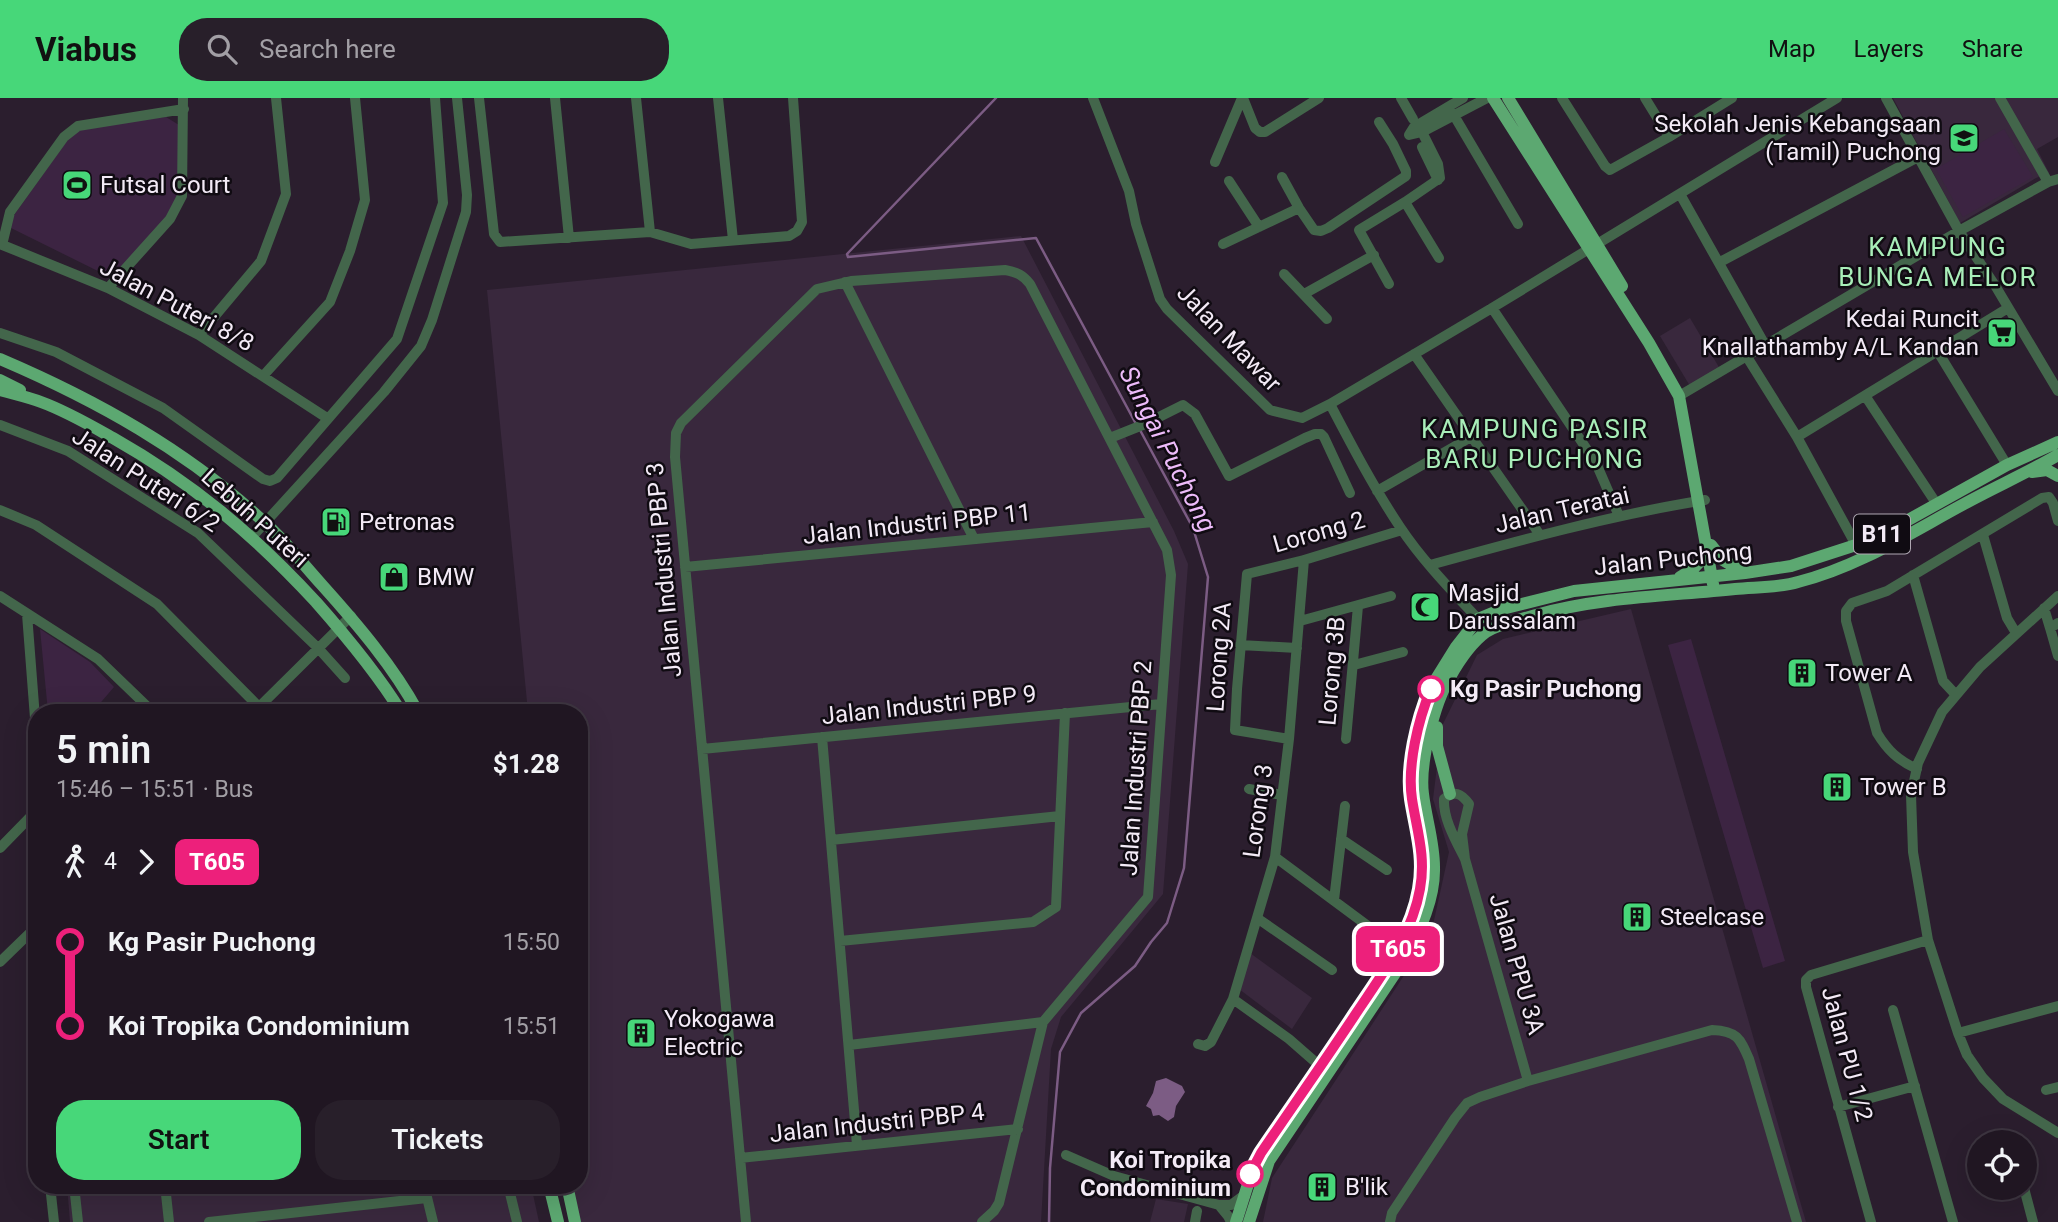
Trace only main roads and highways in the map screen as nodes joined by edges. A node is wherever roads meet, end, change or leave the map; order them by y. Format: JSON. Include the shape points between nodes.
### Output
{"nodes":[{"id":1,"x":1493,"y":98,"type":"edge"},
{"id":2,"x":1508,"y":98,"type":"edge"},
{"id":3,"x":1592,"y":246,"type":"junction"},
{"id":4,"x":0,"y":359,"type":"edge"},
{"id":5,"x":0,"y":367,"type":"edge"},
{"id":6,"x":0,"y":380,"type":"edge"},
{"id":7,"x":0,"y":390,"type":"edge"},
{"id":8,"x":69,"y":391,"type":"junction"},
{"id":9,"x":42,"y":402,"type":"junction"},
{"id":10,"x":2058,"y":430,"type":"edge"},
{"id":11,"x":2057,"y":450,"type":"edge"},
{"id":12,"x":2020,"y":459,"type":"junction"},
{"id":13,"x":2026,"y":474,"type":"junction"},
{"id":14,"x":2058,"y":476,"type":"edge"},
{"id":15,"x":1709,"y":550,"type":"junction"},
{"id":16,"x":1745,"y":573,"type":"junction"},
{"id":17,"x":1714,"y":576,"type":"junction"},
{"id":18,"x":1673,"y":580,"type":"junction"},
{"id":19,"x":1716,"y":591,"type":"junction"},
{"id":20,"x":1440,"y":699,"type":"junction"},
{"id":21,"x":395,"y":704,"type":"edge"},
{"id":22,"x":413,"y":704,"type":"edge"},
{"id":23,"x":1450,"y":794,"type":"road end"},
{"id":24,"x":552,"y":1194,"type":"edge"},
{"id":25,"x":569,"y":1194,"type":"edge"},
{"id":26,"x":558,"y":1222,"type":"edge"},
{"id":27,"x":575,"y":1222,"type":"edge"},
{"id":28,"x":1233,"y":1222,"type":"edge"},
{"id":29,"x":1250,"y":1222,"type":"edge"}],
"edges":[{"from":1,"to":3,"type":"main road"},
{"from":2,"to":3,"type":"main road"},
{"from":3,"to":15,"type":"main road","via":[[1690,405]]},
{"from":4,"to":8,"type":"main road","name":"Lebuh Puteri"},
{"from":5,"to":8,"type":"main road","name":"Lebuh Puteri"},
{"from":6,"to":9,"type":"main road","name":"Lebuh Puteri"},
{"from":7,"to":9,"type":"main road","name":"Lebuh Puteri"},
{"from":8,"to":22,"type":"main road","name":"Lebuh Puteri","via":[[156,438],[265,523],[351,616]]},
{"from":9,"to":21,"type":"main road","name":"Lebuh Puteri","via":[[174,475],[252,537],[339,628]]},
{"from":10,"to":12,"type":"main road"},
{"from":11,"to":12,"type":"main road","name":"Jalan Puchong","number":"B11"},
{"from":11,"to":13,"type":"main road","name":"Jalan Puchong","number":"B11"},
{"from":12,"to":16,"type":"main road","name":"Jalan Puchong","number":"B11","via":[[1883,534],[1791,566]]},
{"from":13,"to":14,"type":"main road","via":[[2047,470]]},
{"from":13,"to":19,"type":"main road","name":"Jalan Puchong","number":"B11","via":[[1860,561],[1796,583]]},
{"from":15,"to":16,"type":"main road"},
{"from":15,"to":17,"type":"main road"},
{"from":15,"to":18,"type":"main road","via":[[1693,569]]},
{"from":16,"to":17,"type":"main road","name":"Jalan Puchong","number":"B11"},
{"from":17,"to":18,"type":"main road","name":"Jalan Puchong","number":"B11"},
{"from":17,"to":19,"type":"main road"},
{"from":18,"to":28,"type":"main road","name":"Jalan Puchong","number":"B11","via":[[1574,591],[1502,609],[1478,619],[1462,639],[1425,703],[1413,757],[1410,777],[1423,868],[1414,914],[1395,954],[1255,1162]]},
{"from":19,"to":20,"type":"main road","name":"Jalan Puchong","number":"B11","via":[[1567,607],[1496,627],[1459,661]]},
{"from":20,"to":23,"type":"main road","via":[[1437,746]]},
{"from":20,"to":29,"type":"main road","name":"Jalan Puchong","number":"B11","via":[[1422,772],[1434,868],[1423,921],[1406,957],[1269,1161]]},
{"from":24,"to":26,"type":"main road"},
{"from":25,"to":27,"type":"main road"}]}
